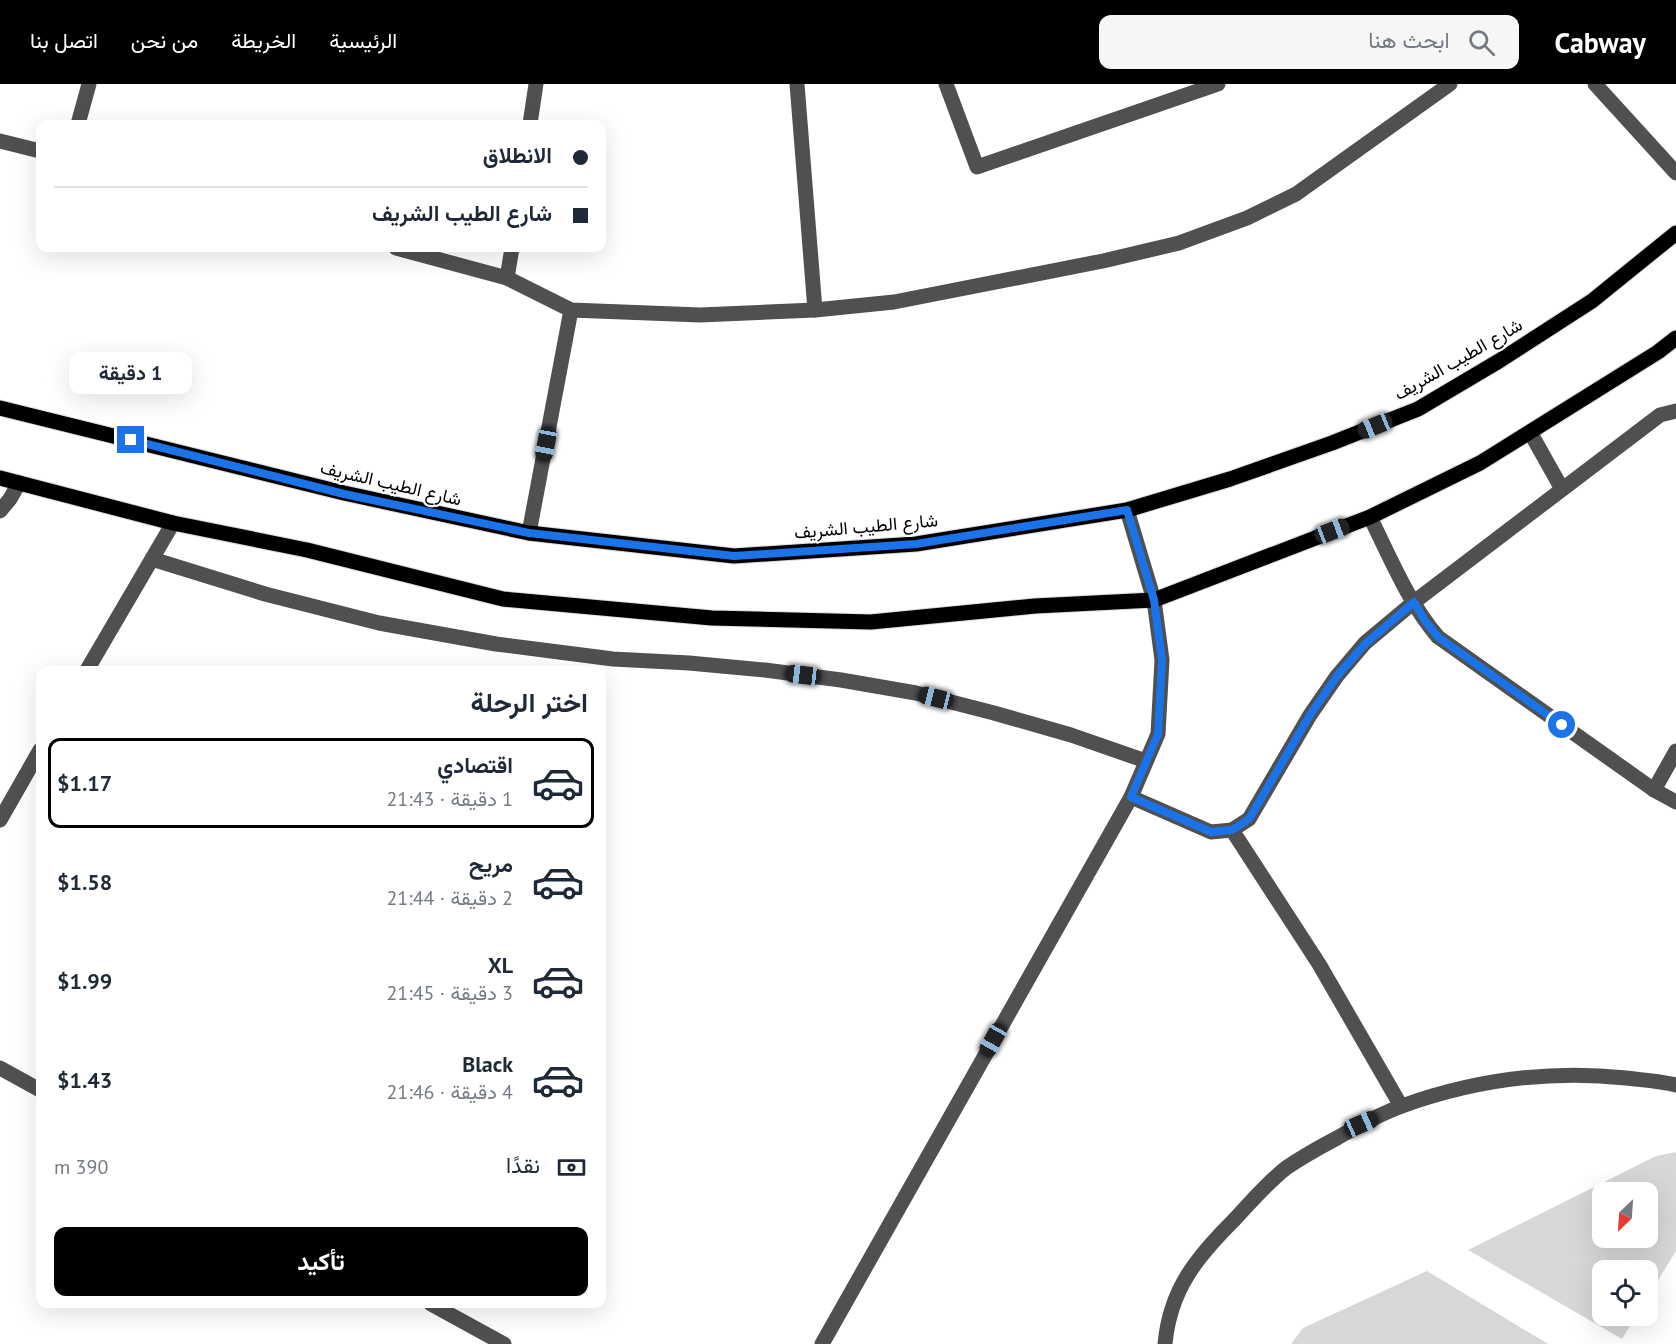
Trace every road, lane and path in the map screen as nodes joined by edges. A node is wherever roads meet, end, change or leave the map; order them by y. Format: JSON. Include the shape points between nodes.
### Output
{"nodes":[{"id":1,"x":89,"y":84,"type":"edge"},
{"id":2,"x":536,"y":84,"type":"edge"},
{"id":3,"x":797,"y":84,"type":"edge"},
{"id":4,"x":946,"y":84,"type":"edge"},
{"id":5,"x":1218,"y":84,"type":"edge"},
{"id":6,"x":1450,"y":84,"type":"edge"},
{"id":7,"x":1596,"y":84,"type":"edge"},
{"id":8,"x":79,"y":120,"type":"edge"},
{"id":9,"x":531,"y":120,"type":"edge"},
{"id":10,"x":0,"y":141,"type":"edge"},
{"id":11,"x":36,"y":150,"type":"edge"},
{"id":12,"x":1676,"y":172,"type":"edge"},
{"id":13,"x":1676,"y":233,"type":"edge"},
{"id":14,"x":411,"y":252,"type":"edge"},
{"id":15,"x":511,"y":252,"type":"edge"},
{"id":16,"x":507,"y":278,"type":"junction"},
{"id":17,"x":571,"y":310,"type":"junction"},
{"id":18,"x":816,"y":310,"type":"junction"},
{"id":19,"x":1676,"y":338,"type":"edge"},
{"id":20,"x":0,"y":408,"type":"edge"},
{"id":21,"x":1676,"y":411,"type":"edge"},
{"id":22,"x":1530,"y":432,"type":"junction"},
{"id":23,"x":0,"y":478,"type":"edge"},
{"id":24,"x":19,"y":483,"type":"junction"},
{"id":25,"x":1562,"y":489,"type":"junction"},
{"id":26,"x":1127,"y":510,"type":"junction"},
{"id":27,"x":0,"y":511,"type":"edge"},
{"id":28,"x":1370,"y":516,"type":"junction"},
{"id":29,"x":173,"y":523,"type":"junction"},
{"id":30,"x":529,"y":533,"type":"junction"},
{"id":31,"x":152,"y":558,"type":"junction"},
{"id":32,"x":1154,"y":600,"type":"junction"},
{"id":33,"x":1414,"y":602,"type":"junction"},
{"id":34,"x":89,"y":666,"type":"edge"},
{"id":35,"x":1676,"y":752,"type":"edge"},
{"id":36,"x":36,"y":757,"type":"edge"},
{"id":37,"x":1146,"y":761,"type":"junction"},
{"id":38,"x":1654,"y":790,"type":"junction"},
{"id":39,"x":1131,"y":797,"type":"junction"},
{"id":40,"x":1676,"y":802,"type":"edge"},
{"id":41,"x":0,"y":820,"type":"edge"},
{"id":42,"x":1232,"y":830,"type":"junction"},
{"id":43,"x":0,"y":1068,"type":"edge"},
{"id":44,"x":1676,"y":1085,"type":"edge"},
{"id":45,"x":36,"y":1088,"type":"edge"},
{"id":46,"x":1401,"y":1106,"type":"junction"},
{"id":47,"x":438,"y":1308,"type":"edge"},
{"id":48,"x":504,"y":1344,"type":"edge"},
{"id":49,"x":822,"y":1344,"type":"edge"},
{"id":50,"x":1165,"y":1344,"type":"edge"}],
"edges":[{"from":1,"to":8,"type":"street"},
{"from":2,"to":9,"type":"street"},
{"from":3,"to":18,"type":"street"},
{"from":4,"to":5,"type":"street","via":[[977,167]]},
{"from":6,"to":18,"type":"street","via":[[1296,194],[1247,218],[1179,243],[906,300]]},
{"from":7,"to":12,"type":"street"},
{"from":10,"to":11,"type":"street"},
{"from":13,"to":26,"type":"main road","name":"شارع الطيب الشريف","via":[[1592,301],[1418,409],[1240,475]]},
{"from":14,"to":16,"type":"street"},
{"from":15,"to":16,"type":"street"},
{"from":16,"to":17,"type":"street"},
{"from":17,"to":18,"type":"street","via":[[700,315]]},
{"from":17,"to":30,"type":"street"},
{"from":19,"to":22,"type":"main road"},
{"from":20,"to":30,"type":"main road","name":"شارع الطيب الشريف","via":[[344,494]]},
{"from":21,"to":25,"type":"street","via":[[1660,415]]},
{"from":22,"to":25,"type":"street"},
{"from":22,"to":28,"type":"main road","via":[[1480,463]]},
{"from":23,"to":24,"type":"main road"},
{"from":24,"to":27,"type":"street"},
{"from":24,"to":29,"type":"main road"},
{"from":25,"to":33,"type":"street"},
{"from":26,"to":30,"type":"main road","name":"شارع الطيب الشريف","via":[[916,544],[734,556]]},
{"from":26,"to":32,"type":"street"},
{"from":28,"to":32,"type":"main road"},
{"from":28,"to":33,"type":"street"},
{"from":29,"to":31,"type":"street"},
{"from":29,"to":32,"type":"main road","via":[[307,550],[503,599],[712,618],[871,622],[1035,606]]},
{"from":31,"to":34,"type":"street"},
{"from":31,"to":37,"type":"street","via":[[345,615],[496,644],[613,659],[765,670],[916,693],[994,712]]},
{"from":32,"to":37,"type":"street","via":[[1162,660],[1158,734]]},
{"from":33,"to":38,"type":"street","via":[[1425,621],[1450,647]]},
{"from":33,"to":42,"type":"street","via":[[1365,644],[1337,676],[1249,819]]},
{"from":35,"to":38,"type":"street"},
{"from":36,"to":41,"type":"street"},
{"from":37,"to":39,"type":"street"},
{"from":38,"to":40,"type":"street"},
{"from":39,"to":42,"type":"street","via":[[1211,832]]},
{"from":39,"to":49,"type":"street"},
{"from":42,"to":46,"type":"street","via":[[1319,964]]},
{"from":43,"to":45,"type":"street"},
{"from":44,"to":46,"type":"street","via":[[1598,1075],[1531,1076],[1465,1087]]},
{"from":46,"to":50,"type":"street","via":[[1322,1145],[1285,1169],[1248,1205],[1191,1268],[1170,1315]]},
{"from":47,"to":48,"type":"street"}]}
